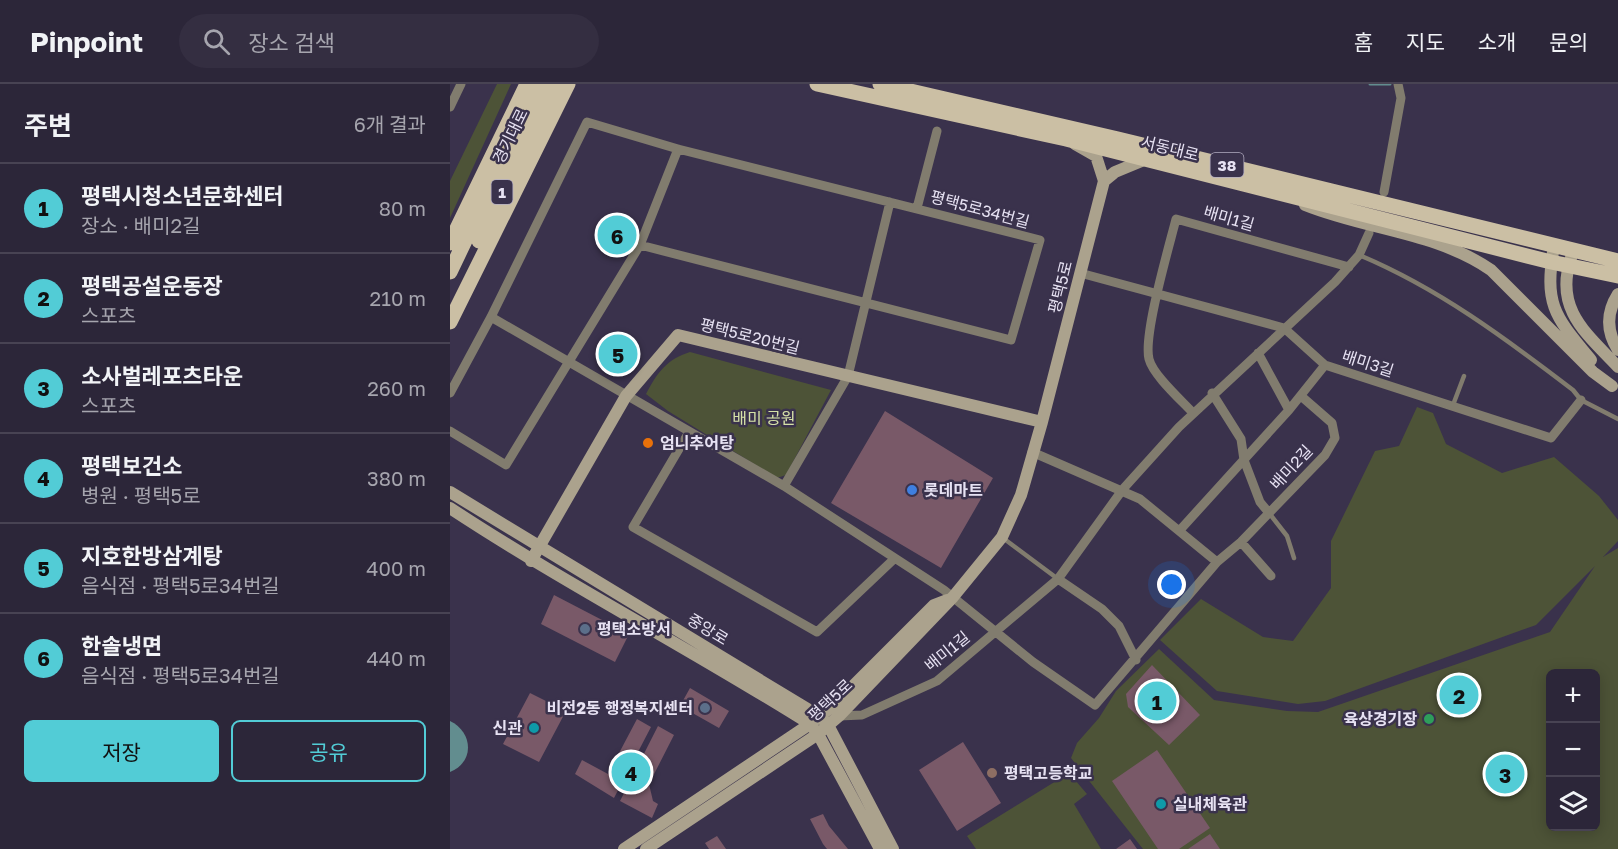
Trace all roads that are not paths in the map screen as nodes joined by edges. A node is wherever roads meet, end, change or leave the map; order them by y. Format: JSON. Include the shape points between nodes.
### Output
{"nodes":[{"id":1,"x":461,"y":84,"type":"edge"},
{"id":2,"x":527,"y":84,"type":"edge"},
{"id":3,"x":540,"y":84,"type":"edge"},
{"id":4,"x":554,"y":84,"type":"edge"},
{"id":5,"x":568,"y":84,"type":"edge"},
{"id":6,"x":817,"y":84,"type":"edge"},
{"id":7,"x":880,"y":84,"type":"edge"},
{"id":8,"x":1399,"y":87,"type":"edge"},
{"id":9,"x":450,"y":107,"type":"edge"},
{"id":10,"x":937,"y":131,"type":"dead end"},
{"id":11,"x":1066,"y":139,"type":"junction"},
{"id":12,"x":678,"y":149,"type":"junction"},
{"id":13,"x":1144,"y":160,"type":"junction"},
{"id":14,"x":1104,"y":181,"type":"junction"},
{"id":15,"x":1271,"y":191,"type":"junction"},
{"id":16,"x":1384,"y":192,"type":"dead end"},
{"id":17,"x":890,"y":202,"type":"junction"},
{"id":18,"x":917,"y":208,"type":"junction"},
{"id":19,"x":1369,"y":233,"type":"dead end"},
{"id":20,"x":450,"y":243,"type":"edge"},
{"id":21,"x":640,"y":245,"type":"junction"},
{"id":22,"x":1554,"y":246,"type":"junction"},
{"id":23,"x":1359,"y":255,"type":"junction"},
{"id":24,"x":1571,"y":257,"type":"junction"},
{"id":25,"x":1618,"y":261,"type":"edge"},
{"id":26,"x":1551,"y":262,"type":"junction"},
{"id":27,"x":1349,"y":267,"type":"junction"},
{"id":28,"x":450,"y":272,"type":"edge"},
{"id":29,"x":1080,"y":273,"type":"junction"},
{"id":30,"x":1618,"y":276,"type":"edge"},
{"id":31,"x":1618,"y":294,"type":"edge"},
{"id":32,"x":1158,"y":295,"type":"junction"},
{"id":33,"x":450,"y":300,"type":"edge"},
{"id":34,"x":866,"y":305,"type":"junction"},
{"id":35,"x":491,"y":317,"type":"junction"},
{"id":36,"x":450,"y":322,"type":"edge"},
{"id":37,"x":1284,"y":328,"type":"junction"},
{"id":38,"x":1618,"y":350,"type":"edge"},
{"id":39,"x":1258,"y":353,"type":"junction"},
{"id":40,"x":569,"y":362,"type":"junction"},
{"id":41,"x":1325,"y":365,"type":"junction"},
{"id":42,"x":1618,"y":367,"type":"edge"},
{"id":43,"x":848,"y":376,"type":"junction"},
{"id":44,"x":1464,"y":376,"type":"dead end"},
{"id":45,"x":1615,"y":389,"type":"edge"},
{"id":46,"x":450,"y":393,"type":"edge"},
{"id":47,"x":1212,"y":393,"type":"junction"},
{"id":48,"x":626,"y":396,"type":"junction"},
{"id":49,"x":1301,"y":396,"type":"junction"},
{"id":50,"x":1581,"y":399,"type":"junction"},
{"id":51,"x":1453,"y":405,"type":"junction"},
{"id":52,"x":1289,"y":410,"type":"junction"},
{"id":53,"x":1193,"y":412,"type":"junction"},
{"id":54,"x":1618,"y":419,"type":"edge"},
{"id":55,"x":1042,"y":422,"type":"junction"},
{"id":56,"x":450,"y":432,"type":"edge"},
{"id":57,"x":689,"y":432,"type":"junction"},
{"id":58,"x":1032,"y":452,"type":"junction"},
{"id":59,"x":1244,"y":460,"type":"junction"},
{"id":60,"x":784,"y":486,"type":"junction"},
{"id":61,"x":1123,"y":489,"type":"junction"},
{"id":62,"x":450,"y":492,"type":"edge"},
{"id":63,"x":450,"y":508,"type":"edge"},
{"id":64,"x":1269,"y":513,"type":"junction"},
{"id":65,"x":1180,"y":530,"type":"junction"},
{"id":66,"x":1002,"y":537,"type":"junction"},
{"id":67,"x":1241,"y":542,"type":"junction"},
{"id":68,"x":540,"y":546,"type":"junction"},
{"id":69,"x":1294,"y":558,"type":"dead end"},
{"id":70,"x":894,"y":559,"type":"junction"},
{"id":71,"x":531,"y":561,"type":"junction"},
{"id":72,"x":1217,"y":562,"type":"junction"},
{"id":73,"x":1271,"y":576,"type":"dead end"},
{"id":74,"x":1058,"y":579,"type":"junction"},
{"id":75,"x":953,"y":597,"type":"junction"},
{"id":76,"x":994,"y":630,"type":"junction"},
{"id":77,"x":1136,"y":660,"type":"junction"},
{"id":78,"x":839,"y":716,"type":"junction"},
{"id":79,"x":814,"y":720,"type":"junction"},
{"id":80,"x":828,"y":725,"type":"junction"},
{"id":81,"x":818,"y":734,"type":"junction"},
{"id":82,"x":661,"y":824,"type":"junction"},
{"id":83,"x":668,"y":836,"type":"junction"},
{"id":84,"x":624,"y":849,"type":"edge"},
{"id":85,"x":646,"y":849,"type":"edge"},
{"id":86,"x":880,"y":849,"type":"edge"},
{"id":87,"x":893,"y":849,"type":"edge"}],
"edges":[{"from":1,"to":9,"type":"street"},
{"from":2,"to":20,"type":"main road"},
{"from":3,"to":28,"type":"main road","name":"경기대로","number":"1"},
{"from":4,"to":33,"type":"main road","name":"경기대로","number":"1"},
{"from":5,"to":36,"type":"main road"},
{"from":6,"to":11,"type":"main road","name":"서동대로","number":"38"},
{"from":7,"to":22,"type":"main road","name":"서동대로","number":"38","via":[[1018,114]]},
{"from":8,"to":16,"type":"street","via":[[1401,98]]},
{"from":10,"to":18,"type":"street"},
{"from":11,"to":13,"type":"main road","name":"서동대로","number":"38"},
{"from":11,"to":14,"type":"street","via":[[1096,156]]},
{"from":12,"to":17,"type":"street","name":"평택5로34번길"},
{"from":12,"to":21,"type":"street"},
{"from":12,"to":35,"type":"street","name":"평택5로34번길","via":[[587,122]]},
{"from":13,"to":14,"type":"street"},
{"from":13,"to":15,"type":"main road","name":"서동대로","number":"38"},
{"from":14,"to":29,"type":"street","name":"평택5로"},
{"from":15,"to":26,"type":"main road","name":"서동대로","number":"38"},
{"from":15,"to":45,"type":"street","via":[[1335,217],[1413,234],[1474,258]]},
{"from":17,"to":18,"type":"street","name":"평택5로34번길"},
{"from":17,"to":34,"type":"street"},
{"from":18,"to":34,"type":"street","name":"평택5로34번길","via":[[1041,240],[1011,340]]},
{"from":19,"to":23,"type":"street","name":"배미1길"},
{"from":21,"to":34,"type":"street","name":"평택5로34번길"},
{"from":21,"to":40,"type":"street"},
{"from":22,"to":24,"type":"main road","name":"서동대로","number":"38"},
{"from":22,"to":26,"type":"street"},
{"from":23,"to":27,"type":"street","name":"배미1길"},
{"from":23,"to":50,"type":"lane","via":[[1397,270],[1489,325]]},
{"from":24,"to":25,"type":"main road","name":"서동대로","number":"38"},
{"from":24,"to":26,"type":"main road","name":"서동대로","number":"38"},
{"from":24,"to":30,"type":"main road","name":"서동대로","number":"38"},
{"from":24,"to":42,"type":"street","via":[[1566,290],[1569,308],[1580,326]]},
{"from":26,"to":45,"type":"street","via":[[1551,304],[1565,328]]},
{"from":27,"to":32,"type":"street","name":"배미1길","via":[[1176,219]]},
{"from":27,"to":37,"type":"street","name":"배미1길"},
{"from":29,"to":32,"type":"street"},
{"from":29,"to":55,"type":"street","name":"평택5로"},
{"from":31,"to":38,"type":"street","via":[[1609,309],[1608,329]]},
{"from":32,"to":37,"type":"street"},
{"from":32,"to":53,"type":"street","name":"배미1길","via":[[1148,338],[1149,360]]},
{"from":34,"to":43,"type":"street"},
{"from":35,"to":40,"type":"street"},
{"from":35,"to":46,"type":"street"},
{"from":37,"to":39,"type":"street","name":"배미1길"},
{"from":37,"to":41,"type":"street","name":"배미3길"},
{"from":39,"to":47,"type":"street","name":"배미1길"},
{"from":39,"to":52,"type":"street"},
{"from":40,"to":48,"type":"street"},
{"from":40,"to":56,"type":"street","via":[[506,465]]},
{"from":41,"to":49,"type":"street"},
{"from":41,"to":51,"type":"street","name":"배미3길"},
{"from":43,"to":48,"type":"street","name":"평택5로20번길","via":[[678,335]]},
{"from":43,"to":55,"type":"street","name":"평택5로20번길"},
{"from":43,"to":60,"type":"street"},
{"from":44,"to":51,"type":"lane"},
{"from":47,"to":53,"type":"street","name":"배미1길"},
{"from":47,"to":59,"type":"street","name":"배미2길","via":[[1241,439]]},
{"from":48,"to":57,"type":"street"},
{"from":48,"to":68,"type":"street","name":"평택5로20번길"},
{"from":49,"to":52,"type":"street"},
{"from":49,"to":64,"type":"street","name":"배미2길","via":[[1332,423],[1335,438],[1325,455]]},
{"from":50,"to":51,"type":"street","name":"배미3길","via":[[1551,438]]},
{"from":50,"to":54,"type":"lane"},
{"from":52,"to":59,"type":"street"},
{"from":53,"to":61,"type":"street","name":"배미1길"},
{"from":55,"to":58,"type":"street","name":"평택5로"},
{"from":57,"to":60,"type":"street"},
{"from":57,"to":70,"type":"street","via":[[633,527],[818,632]]},
{"from":58,"to":61,"type":"street"},
{"from":58,"to":66,"type":"street","name":"평택5로","via":[[1021,495]]},
{"from":59,"to":64,"type":"street","name":"배미2길","via":[[1260,502]]},
{"from":59,"to":65,"type":"street"},
{"from":60,"to":70,"type":"street"},
{"from":61,"to":65,"type":"street"},
{"from":61,"to":74,"type":"street","name":"배미1길"},
{"from":62,"to":68,"type":"street","name":"중앙로"},
{"from":63,"to":71,"type":"street","name":"중앙로"},
{"from":64,"to":67,"type":"street","name":"배미2길"},
{"from":64,"to":69,"type":"lane","name":"배미2길","via":[[1287,536]]},
{"from":65,"to":72,"type":"street"},
{"from":66,"to":74,"type":"lane"},
{"from":66,"to":75,"type":"street","name":"평택5로"},
{"from":67,"to":72,"type":"street","name":"배미2길"},
{"from":67,"to":73,"type":"street"},
{"from":68,"to":71,"type":"street","name":"평택5로20번길"},
{"from":68,"to":79,"type":"street","name":"중앙로"},
{"from":70,"to":75,"type":"street"},
{"from":71,"to":79,"type":"street","name":"중앙로"},
{"from":72,"to":77,"type":"street","name":"배미2길"},
{"from":74,"to":76,"type":"street","name":"배미1길"},
{"from":74,"to":77,"type":"street","via":[[1102,609],[1119,626]]},
{"from":75,"to":76,"type":"street"},
{"from":75,"to":78,"type":"street","name":"평택5로"},
{"from":75,"to":79,"type":"street","via":[[934,605]]},
{"from":76,"to":77,"type":"street","name":"배미2길","via":[[1095,705]]},
{"from":76,"to":78,"type":"street","name":"배미1길","via":[[937,681],[862,716]]},
{"from":78,"to":80,"type":"street","name":"평택5로"},
{"from":79,"to":80,"type":"street","name":"중앙로"},
{"from":79,"to":81,"type":"street","name":"중앙로"},
{"from":79,"to":82,"type":"street"},
{"from":80,"to":81,"type":"street","name":"평택5로"},
{"from":80,"to":87,"type":"street","name":"중앙로"},
{"from":81,"to":83,"type":"street","name":"평택5로"},
{"from":81,"to":86,"type":"street","name":"중앙로"},
{"from":82,"to":83,"type":"lane"},
{"from":82,"to":84,"type":"street"},
{"from":83,"to":85,"type":"street","name":"평택5로"}]}
